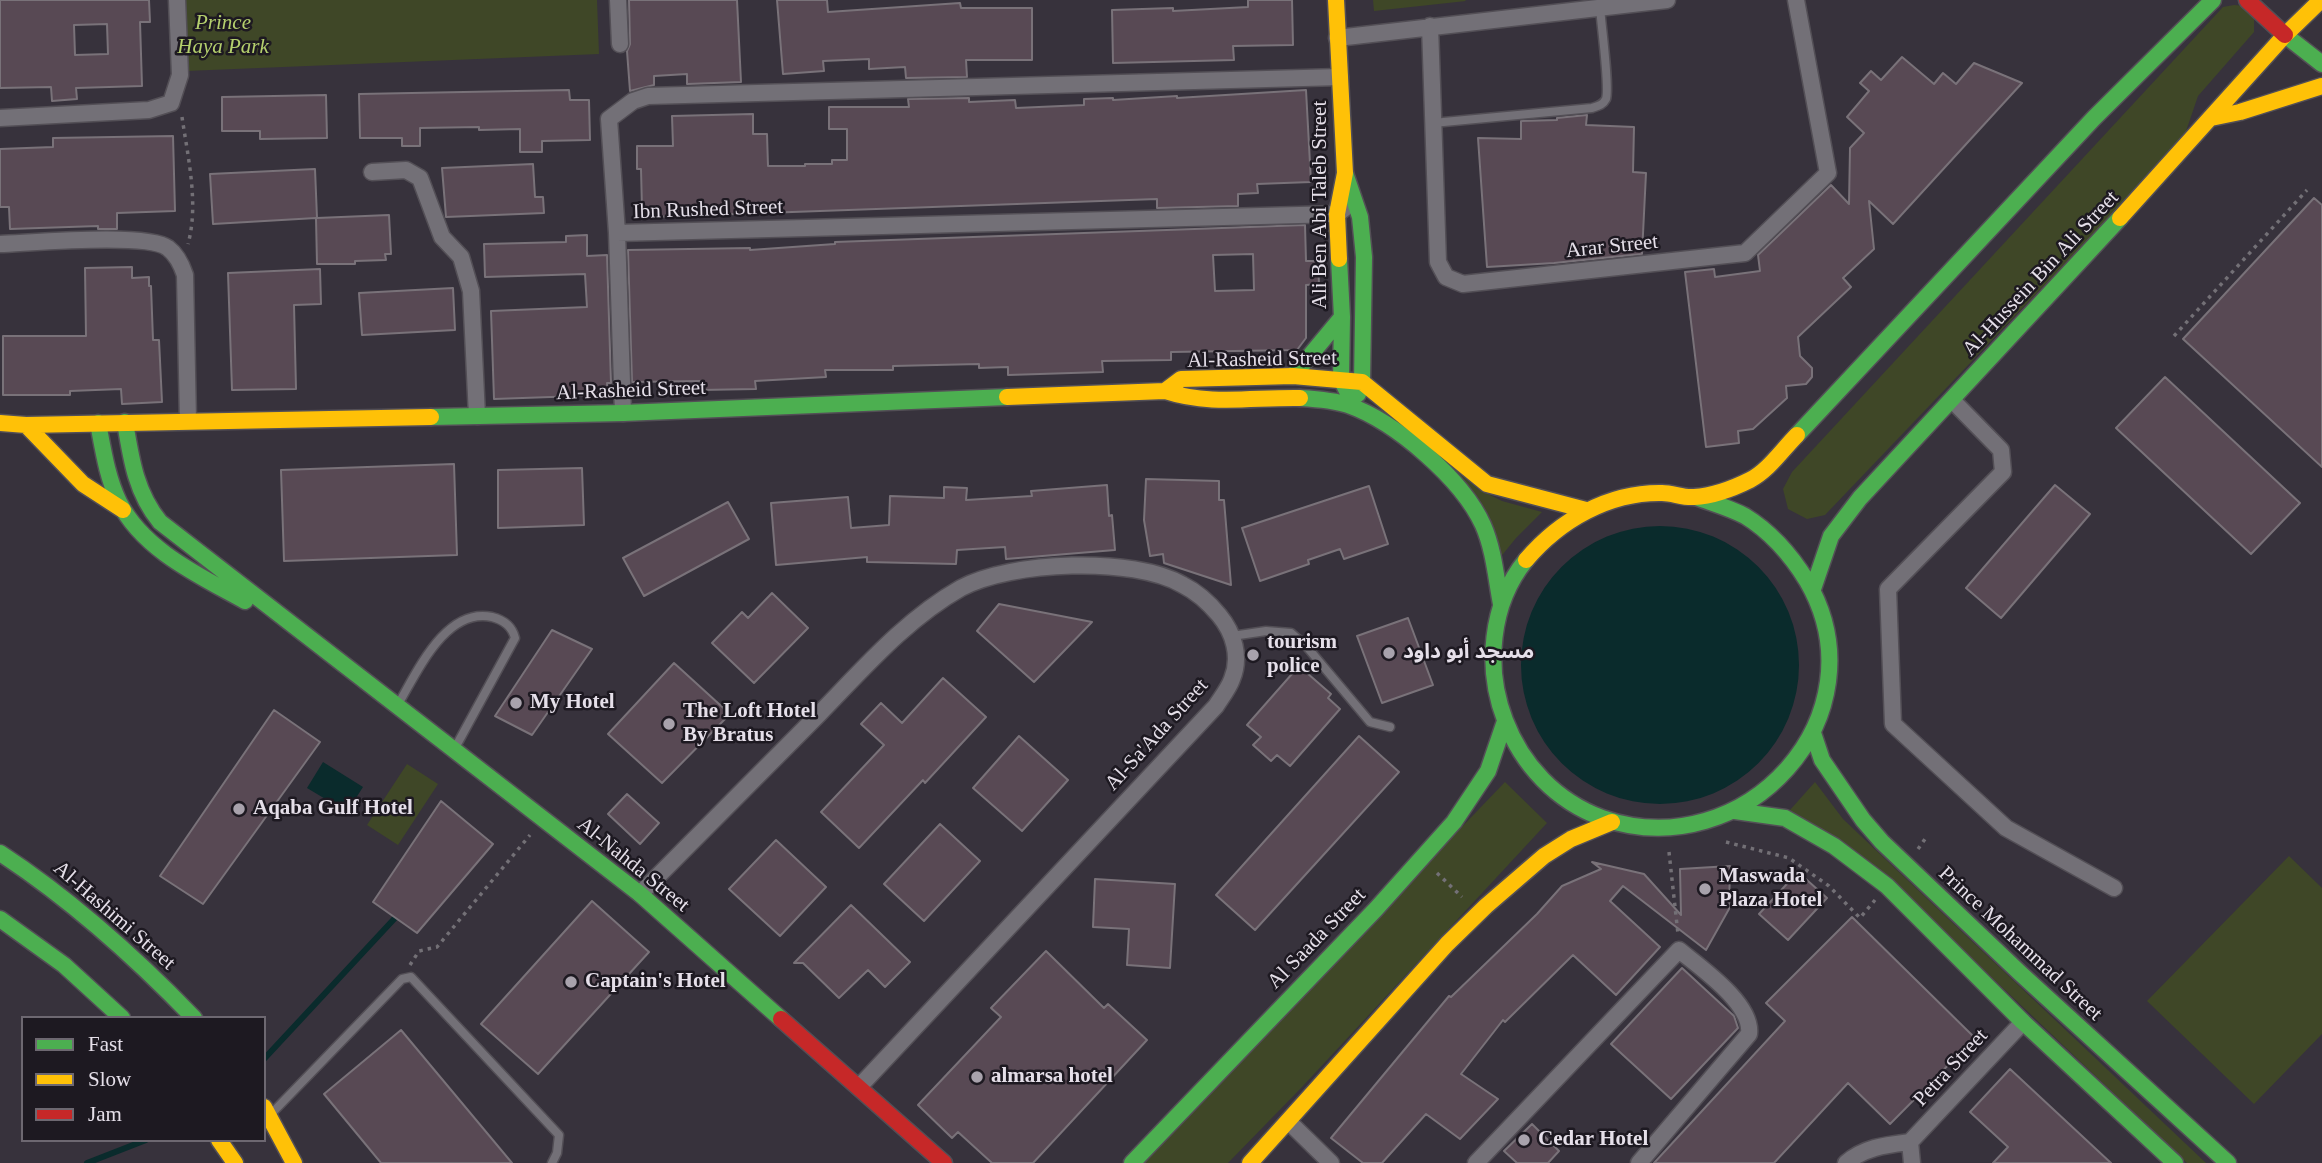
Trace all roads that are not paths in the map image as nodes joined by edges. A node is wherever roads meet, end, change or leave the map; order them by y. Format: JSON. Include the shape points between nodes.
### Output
{"nodes":[{"id":1,"x":177,"y":0,"type":"edge"},
{"id":2,"x":618,"y":0,"type":"edge"},
{"id":3,"x":1336,"y":0,"type":"edge"},
{"id":4,"x":1667,"y":0,"type":"edge"},
{"id":5,"x":1796,"y":0,"type":"edge"},
{"id":6,"x":2213,"y":0,"type":"edge"},
{"id":7,"x":2247,"y":0,"type":"edge"},
{"id":8,"x":2310,"y":4,"type":"edge"},
{"id":9,"x":1600,"y":8,"type":"junction"},
{"id":10,"x":2176,"y":12,"type":"dead end"},
{"id":11,"x":2322,"y":25,"type":"edge"},
{"id":12,"x":1430,"y":26,"type":"junction"},
{"id":13,"x":2175,"y":35,"type":"junction"},
{"id":14,"x":2286,"y":35,"type":"junction"},
{"id":15,"x":1337,"y":38,"type":"junction"},
{"id":16,"x":620,"y":44,"type":"dead end"},
{"id":17,"x":2322,"y":64,"type":"edge"},
{"id":18,"x":1340,"y":77,"type":"junction"},
{"id":19,"x":2322,"y":86,"type":"edge"},
{"id":20,"x":0,"y":118,"type":"edge"},
{"id":21,"x":2211,"y":118,"type":"junction"},
{"id":22,"x":1433,"y":122,"type":"junction"},
{"id":23,"x":372,"y":172,"type":"dead end"},
{"id":24,"x":1345,"y":173,"type":"junction"},
{"id":25,"x":1355,"y":202,"type":"junction"},
{"id":26,"x":1337,"y":214,"type":"junction"},
{"id":27,"x":617,"y":233,"type":"junction"},
{"id":28,"x":0,"y":244,"type":"edge"},
{"id":29,"x":1342,"y":317,"type":"junction"},
{"id":30,"x":1293,"y":376,"type":"junction"},
{"id":31,"x":1341,"y":379,"type":"junction"},
{"id":32,"x":1363,"y":382,"type":"junction"},
{"id":33,"x":1165,"y":391,"type":"junction"},
{"id":34,"x":1953,"y":401,"type":"junction"},
{"id":35,"x":1354,"y":408,"type":"junction"},
{"id":36,"x":623,"y":413,"type":"junction"},
{"id":37,"x":477,"y":416,"type":"junction"},
{"id":38,"x":188,"y":421,"type":"junction"},
{"id":39,"x":125,"y":422,"type":"junction"},
{"id":40,"x":0,"y":423,"type":"edge"},
{"id":41,"x":98,"y":423,"type":"junction"},
{"id":42,"x":26,"y":425,"type":"junction"},
{"id":43,"x":1696,"y":497,"type":"junction"},
{"id":44,"x":123,"y":510,"type":"junction"},
{"id":45,"x":1586,"y":510,"type":"junction"},
{"id":46,"x":1813,"y":589,"type":"junction"},
{"id":47,"x":1502,"y":604,"type":"junction"},
{"id":48,"x":280,"y":617,"type":"junction"},
{"id":49,"x":1232,"y":636,"type":"junction"},
{"id":50,"x":397,"y":706,"type":"junction"},
{"id":51,"x":1504,"y":724,"type":"junction"},
{"id":52,"x":1390,"y":727,"type":"dead end"},
{"id":53,"x":1813,"y":733,"type":"junction"},
{"id":54,"x":454,"y":751,"type":"junction"},
{"id":55,"x":1735,"y":811,"type":"junction"},
{"id":56,"x":1612,"y":822,"type":"junction"},
{"id":57,"x":0,"y":853,"type":"edge"},
{"id":58,"x":2114,"y":888,"type":"dead end"},
{"id":59,"x":640,"y":894,"type":"junction"},
{"id":60,"x":0,"y":919,"type":"edge"},
{"id":61,"x":120,"y":1016,"type":"edge"},
{"id":62,"x":192,"y":1016,"type":"edge"},
{"id":63,"x":2023,"y":1023,"type":"junction"},
{"id":64,"x":859,"y":1087,"type":"junction"},
{"id":65,"x":267,"y":1111,"type":"edge"},
{"id":66,"x":1289,"y":1122,"type":"junction"},
{"id":67,"x":1910,"y":1142,"type":"junction"},
{"id":68,"x":294,"y":1163,"type":"edge"},
{"id":69,"x":552,"y":1163,"type":"edge"},
{"id":70,"x":944,"y":1163,"type":"edge"},
{"id":71,"x":1132,"y":1163,"type":"edge"},
{"id":72,"x":1250,"y":1163,"type":"edge"},
{"id":73,"x":1331,"y":1163,"type":"edge"},
{"id":74,"x":1476,"y":1163,"type":"edge"},
{"id":75,"x":1639,"y":1163,"type":"edge"},
{"id":76,"x":1846,"y":1163,"type":"edge"},
{"id":77,"x":1912,"y":1163,"type":"edge"},
{"id":78,"x":2175,"y":1163,"type":"edge"},
{"id":79,"x":2228,"y":1163,"type":"edge"}],
"edges":[{"from":1,"to":20,"type":"street","via":[[180,75],[171,103],[149,110]]},
{"from":2,"to":16,"type":"street"},
{"from":3,"to":15,"type":"main road","name":"Ali Ben Abi Taleb Street"},
{"from":4,"to":9,"type":"street"},
{"from":5,"to":22,"type":"street","name":"Arar Street","via":[[1828,173],[1745,253],[1463,284],[1446,277],[1438,262]]},
{"from":6,"to":13,"type":"main road"},
{"from":7,"to":14,"type":"main road"},
{"from":8,"to":11,"type":"main road"},
{"from":8,"to":14,"type":"main road","name":"Al-Hussein Bin Ali Street"},
{"from":9,"to":12,"type":"street"},
{"from":9,"to":22,"type":"lane","via":[[1606,85],[1601,105]]},
{"from":10,"to":13,"type":"main road"},
{"from":12,"to":15,"type":"street"},
{"from":12,"to":22,"type":"street","name":"Arar Street"},
{"from":13,"to":43,"type":"main road","via":[[1752,480]]},
{"from":14,"to":17,"type":"main road"},
{"from":14,"to":21,"type":"main road","name":"Al-Hussein Bin Ali Street"},
{"from":15,"to":18,"type":"main road","name":"Ali Ben Abi Taleb Street"},
{"from":18,"to":24,"type":"main road","name":"Ali Ben Abi Taleb Street"},
{"from":18,"to":27,"type":"street","name":"Ibn Rushed Street","via":[[648,96],[633,100],[609,119]]},
{"from":19,"to":21,"type":"main road","via":[[2290,92],[2235,116]]},
{"from":21,"to":34,"type":"main road","name":"Al-Hussein Bin Ali Street"},
{"from":23,"to":37,"type":"street","via":[[406,170],[420,177],[442,237],[461,257],[471,291]]},
{"from":24,"to":25,"type":"main road"},
{"from":24,"to":26,"type":"main road","name":"Ali Ben Abi Taleb Street"},
{"from":25,"to":26,"type":"street"},
{"from":25,"to":32,"type":"main road","via":[[1364,257]]},
{"from":26,"to":27,"type":"street","name":"Ibn Rushed Street"},
{"from":26,"to":29,"type":"main road","name":"Ali Ben Abi Taleb Street"},
{"from":27,"to":36,"type":"street"},
{"from":28,"to":38,"type":"street","via":[[100,240],[168,247],[185,275]]},
{"from":29,"to":30,"type":"main road"},
{"from":29,"to":31,"type":"main road","name":"Ali Ben Abi Taleb Street"},
{"from":30,"to":31,"type":"main road","name":"Al-Rasheid Street"},
{"from":30,"to":33,"type":"main road","name":"Al-Rasheid Street","via":[[1181,379]]},
{"from":31,"to":32,"type":"main road","name":"Al-Rasheid Street"},
{"from":31,"to":35,"type":"main road","name":"Ali Ben Abi Taleb Street"},
{"from":32,"to":35,"type":"main road","name":"Al-Rasheid Street"},
{"from":32,"to":45,"type":"main road","name":"Al-Rasheid Street","via":[[1487,484]]},
{"from":33,"to":35,"type":"main road","name":"Al-Rasheid Street","via":[[1197,401],[1306,399]]},
{"from":33,"to":36,"type":"main road","name":"Al-Rasheid Street"},
{"from":34,"to":46,"type":"main road","name":"Al-Hussein Bin Ali Street","via":[[1860,498],[1831,536]]},
{"from":34,"to":58,"type":"street","via":[[2001,450],[2003,472],[1888,589],[1893,724],[2006,828]]},
{"from":35,"to":47,"type":"main road","name":"Al-Rasheid Street","via":[[1399,435],[1466,496],[1483,527]]},
{"from":36,"to":37,"type":"main road","name":"Al-Rasheid Street"},
{"from":37,"to":38,"type":"main road","name":"Al-Rasheid Street"},
{"from":38,"to":39,"type":"main road","name":"Al-Rasheid Street"},
{"from":39,"to":41,"type":"main road","name":"Al-Rasheid Street"},
{"from":39,"to":48,"type":"main road","name":"Al-Nahda Street","via":[[137,487],[149,511]]},
{"from":40,"to":42,"type":"main road","name":"Al-Rasheid Street"},
{"from":41,"to":42,"type":"main road","name":"Al-Rasheid Street"},
{"from":41,"to":44,"type":"main road","name":"Al-Nahda Street"},
{"from":42,"to":44,"type":"main road","via":[[83,484]]},
{"from":43,"to":45,"type":"main road","via":[[1659,493],[1621,498]]},
{"from":43,"to":46,"type":"main road","via":[[1744,515],[1784,547]]},
{"from":44,"to":48,"type":"main road","name":"Al-Nahda Street","via":[[155,545],[244,601]]},
{"from":45,"to":47,"type":"main road","via":[[1550,534],[1521,566]]},
{"from":46,"to":53,"type":"main road","via":[[1825,624],[1829,661],[1825,698]]},
{"from":47,"to":51,"type":"main road","via":[[1492,644],[1493,685]]},
{"from":48,"to":50,"type":"main road","name":"Al-Nahda Street"},
{"from":49,"to":52,"type":"lane","via":[[1291,633],[1370,722]]},
{"from":49,"to":59,"type":"street","via":[[1210,605],[1182,584],[1100,564],[1007,573],[964,587],[923,612],[869,662]]},
{"from":49,"to":64,"type":"street","name":"Al-Sa'Ada Street","via":[[1236,654],[1233,679],[1216,706]]},
{"from":50,"to":54,"type":"main road","name":"Al-Nahda Street"},
{"from":50,"to":54,"type":"lane","via":[[442,634],[460,622],[483,615],[500,619],[513,629],[515,638]]},
{"from":51,"to":56,"type":"main road","via":[[1536,775],[1584,811]]},
{"from":51,"to":71,"type":"main road","name":"Al Saada Street","via":[[1488,771],[1454,821],[1376,909]]},
{"from":53,"to":55,"type":"main road","via":[[1781,778]]},
{"from":53,"to":79,"type":"main road","name":"Prince Mohammad Street","via":[[1822,760],[1875,835]]},
{"from":54,"to":59,"type":"main road","name":"Al-Nahda Street"},
{"from":55,"to":56,"type":"main road","via":[[1664,829]]},
{"from":55,"to":63,"type":"main road","via":[[1785,818],[1834,846],[1887,886]]},
{"from":56,"to":66,"type":"main road","via":[[1571,839],[1516,878],[1447,944]]},
{"from":57,"to":62,"type":"main road","name":"Al-Hashimi Street","via":[[62,895],[130,952]]},
{"from":59,"to":64,"type":"main road","name":"Al-Nahda Street"},
{"from":60,"to":61,"type":"main road","via":[[69,970]]},
{"from":63,"to":67,"type":"street","name":"Petra Street"},
{"from":63,"to":78,"type":"main road"},
{"from":64,"to":70,"type":"main road","name":"Al-Nahda Street"},
{"from":65,"to":68,"type":"main road"},
{"from":65,"to":69,"type":"lane","via":[[402,979],[411,977],[559,1135]]},
{"from":66,"to":72,"type":"main road"},
{"from":66,"to":73,"type":"street"},
{"from":67,"to":76,"type":"street","via":[[1877,1146]]},
{"from":67,"to":77,"type":"street"},
{"from":74,"to":75,"type":"street","via":[[1679,950],[1741,1007],[1749,1034]]}]}
